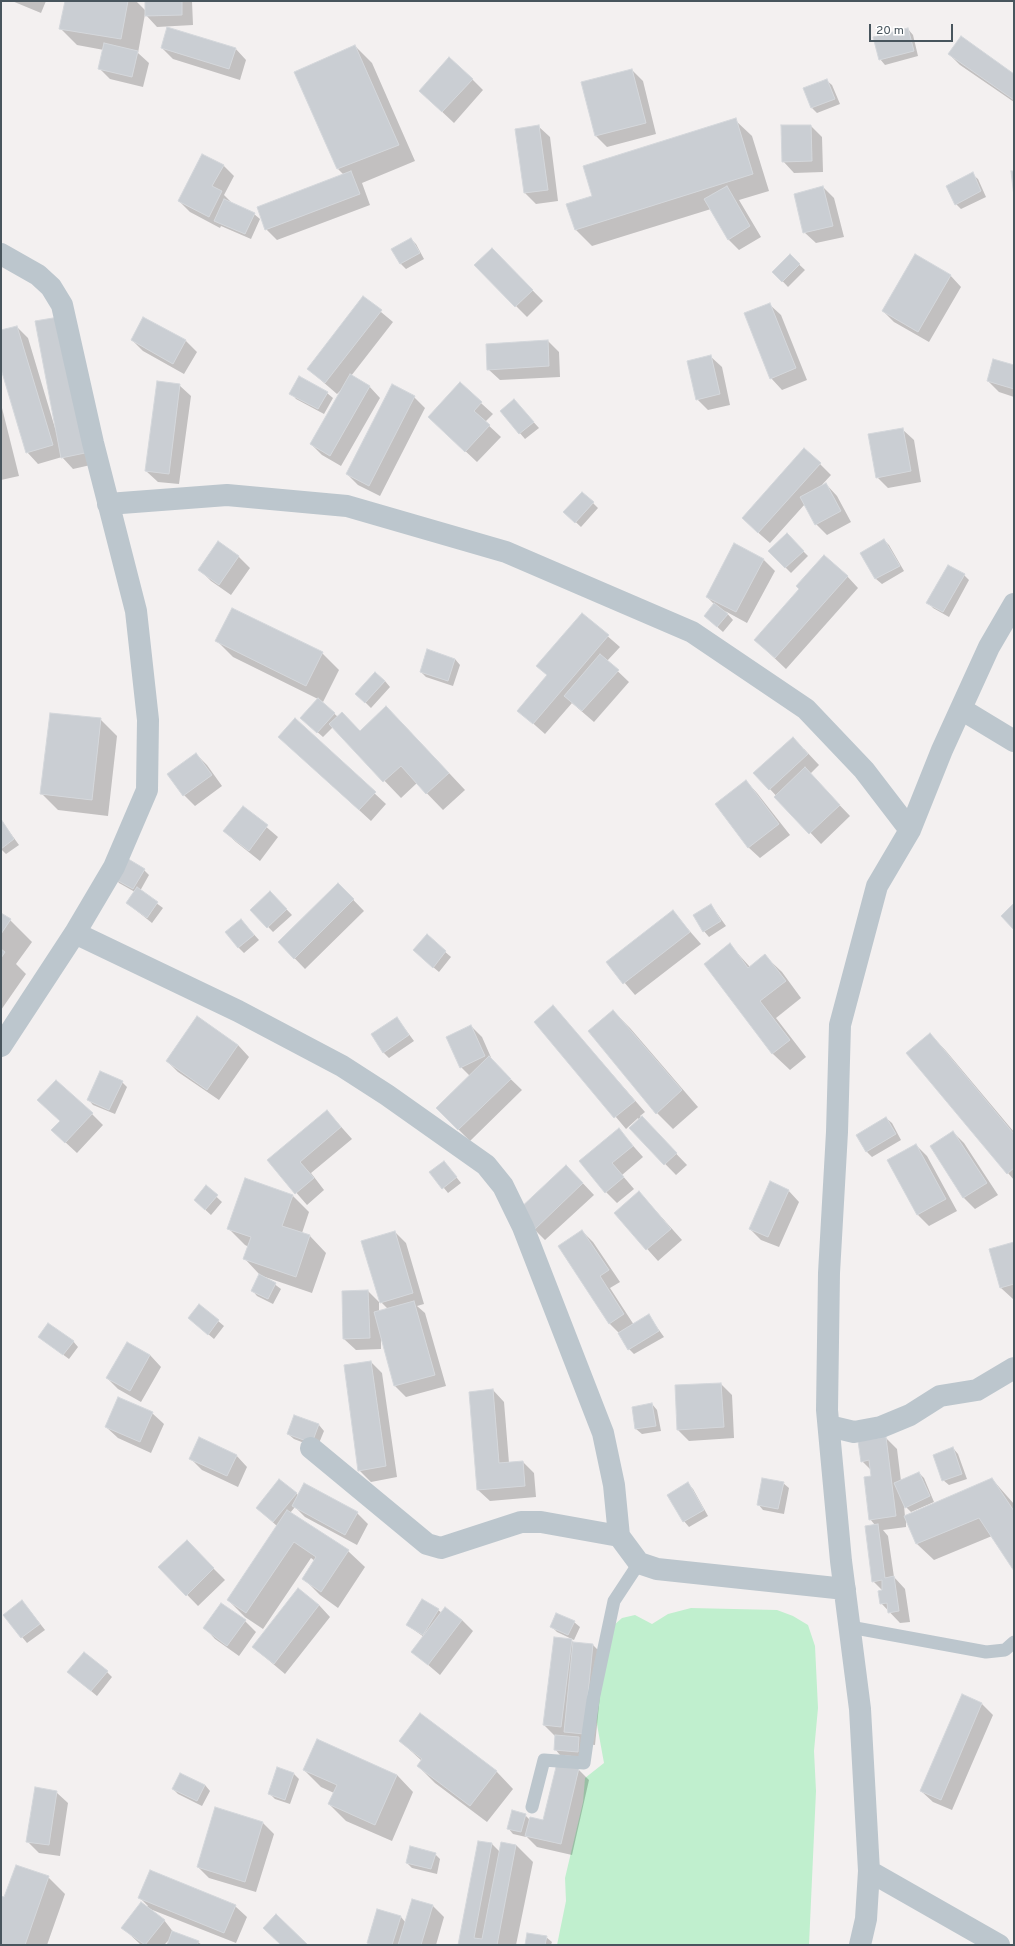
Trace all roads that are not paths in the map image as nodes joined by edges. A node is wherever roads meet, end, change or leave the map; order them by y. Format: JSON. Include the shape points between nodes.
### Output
{"nodes":[{"id":1,"x":1,"y":254,"type":"edge"},
{"id":2,"x":108,"y":504,"type":"junction"},
{"id":3,"x":1014,"y":604,"type":"edge"},
{"id":4,"x":961,"y":709,"type":"junction"},
{"id":5,"x":1014,"y":741,"type":"edge"},
{"id":6,"x":910,"y":830,"type":"junction"},
{"id":7,"x":75,"y":933,"type":"junction"},
{"id":8,"x":1,"y":1046,"type":"edge"},
{"id":9,"x":1014,"y":1368,"type":"edge"},
{"id":10,"x":829,"y":1426,"type":"junction"},
{"id":11,"x":311,"y":1448,"type":"dead end"},
{"id":12,"x":619,"y":1536,"type":"junction"},
{"id":13,"x":639,"y":1563,"type":"junction"},
{"id":14,"x":845,"y":1589,"type":"junction"},
{"id":15,"x":850,"y":1627,"type":"junction"},
{"id":16,"x":1014,"y":1642,"type":"edge"},
{"id":17,"x":532,"y":1807,"type":"dead end"},
{"id":18,"x":868,"y":1871,"type":"junction"},
{"id":19,"x":860,"y":1945,"type":"edge"},
{"id":20,"x":999,"y":1945,"type":"edge"}],
"edges":[{"from":1,"to":2,"type":"street","via":[[38,275],[51,288],[62,305]]},
{"from":2,"to":6,"type":"street","via":[[227,495],[348,506],[506,552],[692,632],[800,705],[864,770]]},
{"from":2,"to":7,"type":"street","via":[[136,611],[148,720],[147,790],[114,867]]},
{"from":3,"to":4,"type":"street","via":[[989,647]]},
{"from":4,"to":5,"type":"street"},
{"from":4,"to":6,"type":"street"},
{"from":6,"to":10,"type":"street","via":[[877,886],[840,1025],[829,1273]]},
{"from":7,"to":8,"type":"street"},
{"from":7,"to":12,"type":"street","via":[[238,1011],[342,1066],[486,1165],[504,1186],[523,1227],[603,1433],[614,1485]]},
{"from":9,"to":10,"type":"street","via":[[977,1390],[940,1396],[910,1416],[881,1427],[854,1432]]},
{"from":10,"to":14,"type":"street"},
{"from":11,"to":12,"type":"street","via":[[427,1544],[441,1548],[522,1522],[541,1522]]},
{"from":12,"to":13,"type":"street"},
{"from":13,"to":14,"type":"street","via":[[657,1569]]},
{"from":13,"to":17,"type":"lane","via":[[614,1600],[593,1700],[584,1763],[544,1760]]},
{"from":14,"to":15,"type":"street"},
{"from":15,"to":16,"type":"lane","via":[[986,1652],[1005,1650]]},
{"from":15,"to":18,"type":"street","via":[[860,1709]]},
{"from":18,"to":19,"type":"street","via":[[866,1919]]},
{"from":18,"to":20,"type":"street"}]}
